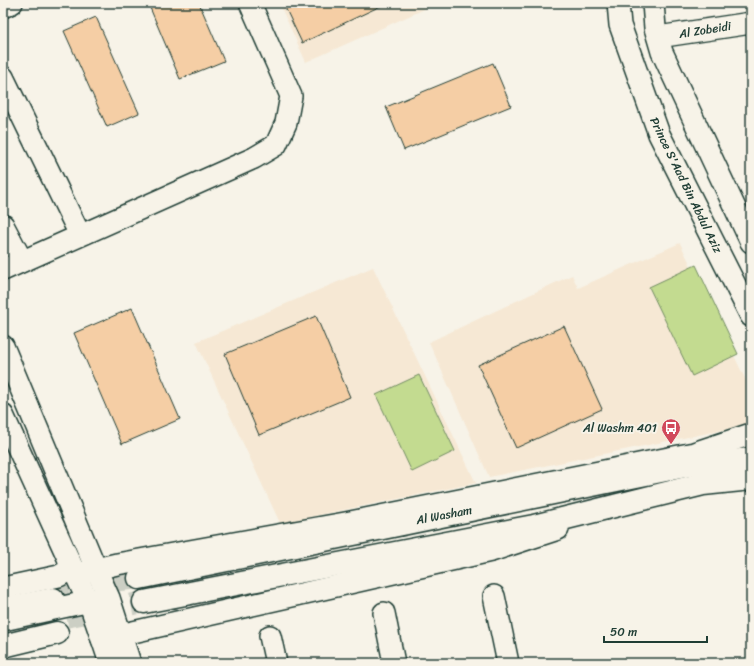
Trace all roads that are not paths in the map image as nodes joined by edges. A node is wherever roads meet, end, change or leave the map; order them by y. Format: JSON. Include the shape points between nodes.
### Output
{"nodes":[{"id":1,"x":12,"y":3,"type":"edge"},
{"id":2,"x":250,"y":3,"type":"edge"},
{"id":3,"x":618,"y":3,"type":"edge"},
{"id":4,"x":653,"y":3,"type":"edge"},
{"id":5,"x":3,"y":7,"type":"edge"},
{"id":6,"x":751,"y":23,"type":"edge"},
{"id":7,"x":658,"y":37,"type":"junction"},
{"id":8,"x":3,"y":77,"type":"edge"},
{"id":9,"x":3,"y":225,"type":"edge"},
{"id":10,"x":80,"y":235,"type":"junction"},
{"id":11,"x":751,"y":242,"type":"edge"},
{"id":12,"x":22,"y":261,"type":"junction"},
{"id":13,"x":3,"y":270,"type":"edge"},
{"id":14,"x":745,"y":291,"type":"edge"},
{"id":15,"x":751,"y":316,"type":"edge"},
{"id":16,"x":3,"y":346,"type":"edge"},
{"id":17,"x":3,"y":414,"type":"edge"},
{"id":18,"x":751,"y":435,"type":"edge"},
{"id":19,"x":751,"y":447,"type":"edge"},
{"id":20,"x":729,"y":450,"type":"junction"},
{"id":21,"x":751,"y":460,"type":"edge"},
{"id":22,"x":690,"y":465,"type":"junction"},
{"id":23,"x":751,"y":479,"type":"edge"},
{"id":24,"x":514,"y":489,"type":"junction"},
{"id":25,"x":751,"y":492,"type":"edge"},
{"id":26,"x":554,"y":493,"type":"junction"},
{"id":27,"x":651,"y":498,"type":"junction"},
{"id":28,"x":72,"y":568,"type":"junction"},
{"id":29,"x":96,"y":569,"type":"junction"},
{"id":30,"x":139,"y":578,"type":"tunnel mouth"},
{"id":31,"x":3,"y":588,"type":"edge"},
{"id":32,"x":3,"y":596,"type":"edge"},
{"id":33,"x":494,"y":596,"type":"dead end"},
{"id":34,"x":109,"y":598,"type":"junction"},
{"id":35,"x":88,"y":602,"type":"junction"},
{"id":36,"x":144,"y":602,"type":"tunnel mouth"},
{"id":37,"x":3,"y":609,"type":"edge"},
{"id":38,"x":384,"y":613,"type":"dead end"},
{"id":39,"x":3,"y":620,"type":"edge"},
{"id":40,"x":57,"y":633,"type":"dead end"},
{"id":41,"x":111,"y":636,"type":"junction"},
{"id":42,"x":270,"y":636,"type":"dead end"},
{"id":43,"x":3,"y":646,"type":"edge"},
{"id":44,"x":110,"y":663,"type":"edge"},
{"id":45,"x":130,"y":663,"type":"edge"},
{"id":46,"x":276,"y":663,"type":"edge"},
{"id":47,"x":394,"y":663,"type":"edge"},
{"id":48,"x":508,"y":663,"type":"edge"}],
"edges":[{"from":1,"to":5,"type":"street"},
{"from":2,"to":10,"type":"street","via":[[291,96],[286,123],[276,145],[254,158]]},
{"from":3,"to":14,"type":"street","name":"Prince S'Aad Bin Abdul Aziz","via":[[620,25],[659,134]]},
{"from":4,"to":7,"type":"street"},
{"from":6,"to":7,"type":"street","name":"Al Zobeidi"},
{"from":7,"to":11,"type":"street","via":[[662,52]]},
{"from":8,"to":10,"type":"street"},
{"from":9,"to":12,"type":"street"},
{"from":10,"to":12,"type":"street"},
{"from":12,"to":13,"type":"street"},
{"from":14,"to":15,"type":"street","name":"Prince S'Aad Bin Abdul Aziz"},
{"from":16,"to":29,"type":"street"},
{"from":17,"to":28,"type":"street"},
{"from":18,"to":20,"type":"street"},
{"from":18,"to":24,"type":"street","via":[[694,453]]},
{"from":19,"to":20,"type":"main road"},
{"from":20,"to":22,"type":"main road"},
{"from":21,"to":22,"type":"main road","name":"Al Washam"},
{"from":22,"to":26,"type":"main road","name":"Al Washam"},
{"from":23,"to":27,"type":"main road","via":[[703,484]]},
{"from":24,"to":26,"type":"main road"},
{"from":24,"to":29,"type":"street","via":[[337,525]]},
{"from":25,"to":27,"type":"main road"},
{"from":26,"to":30,"type":"main road","name":"Al Washam"},
{"from":27,"to":36,"type":"main road","via":[[534,526]]},
{"from":27,"to":41,"type":"street","via":[[491,551]]},
{"from":28,"to":29,"type":"street"},
{"from":28,"to":31,"type":"street","via":[[59,576]]},
{"from":28,"to":35,"type":"street"},
{"from":29,"to":34,"type":"street"},
{"from":32,"to":37,"type":"main road","via":[[50,594]]},
{"from":33,"to":48,"type":"street"},
{"from":34,"to":35,"type":"street"},
{"from":34,"to":41,"type":"street"},
{"from":35,"to":39,"type":"street"},
{"from":35,"to":41,"type":"street"},
{"from":38,"to":47,"type":"street"},
{"from":40,"to":43,"type":"main road"},
{"from":41,"to":44,"type":"street"},
{"from":41,"to":45,"type":"street"},
{"from":42,"to":46,"type":"street"}]}
